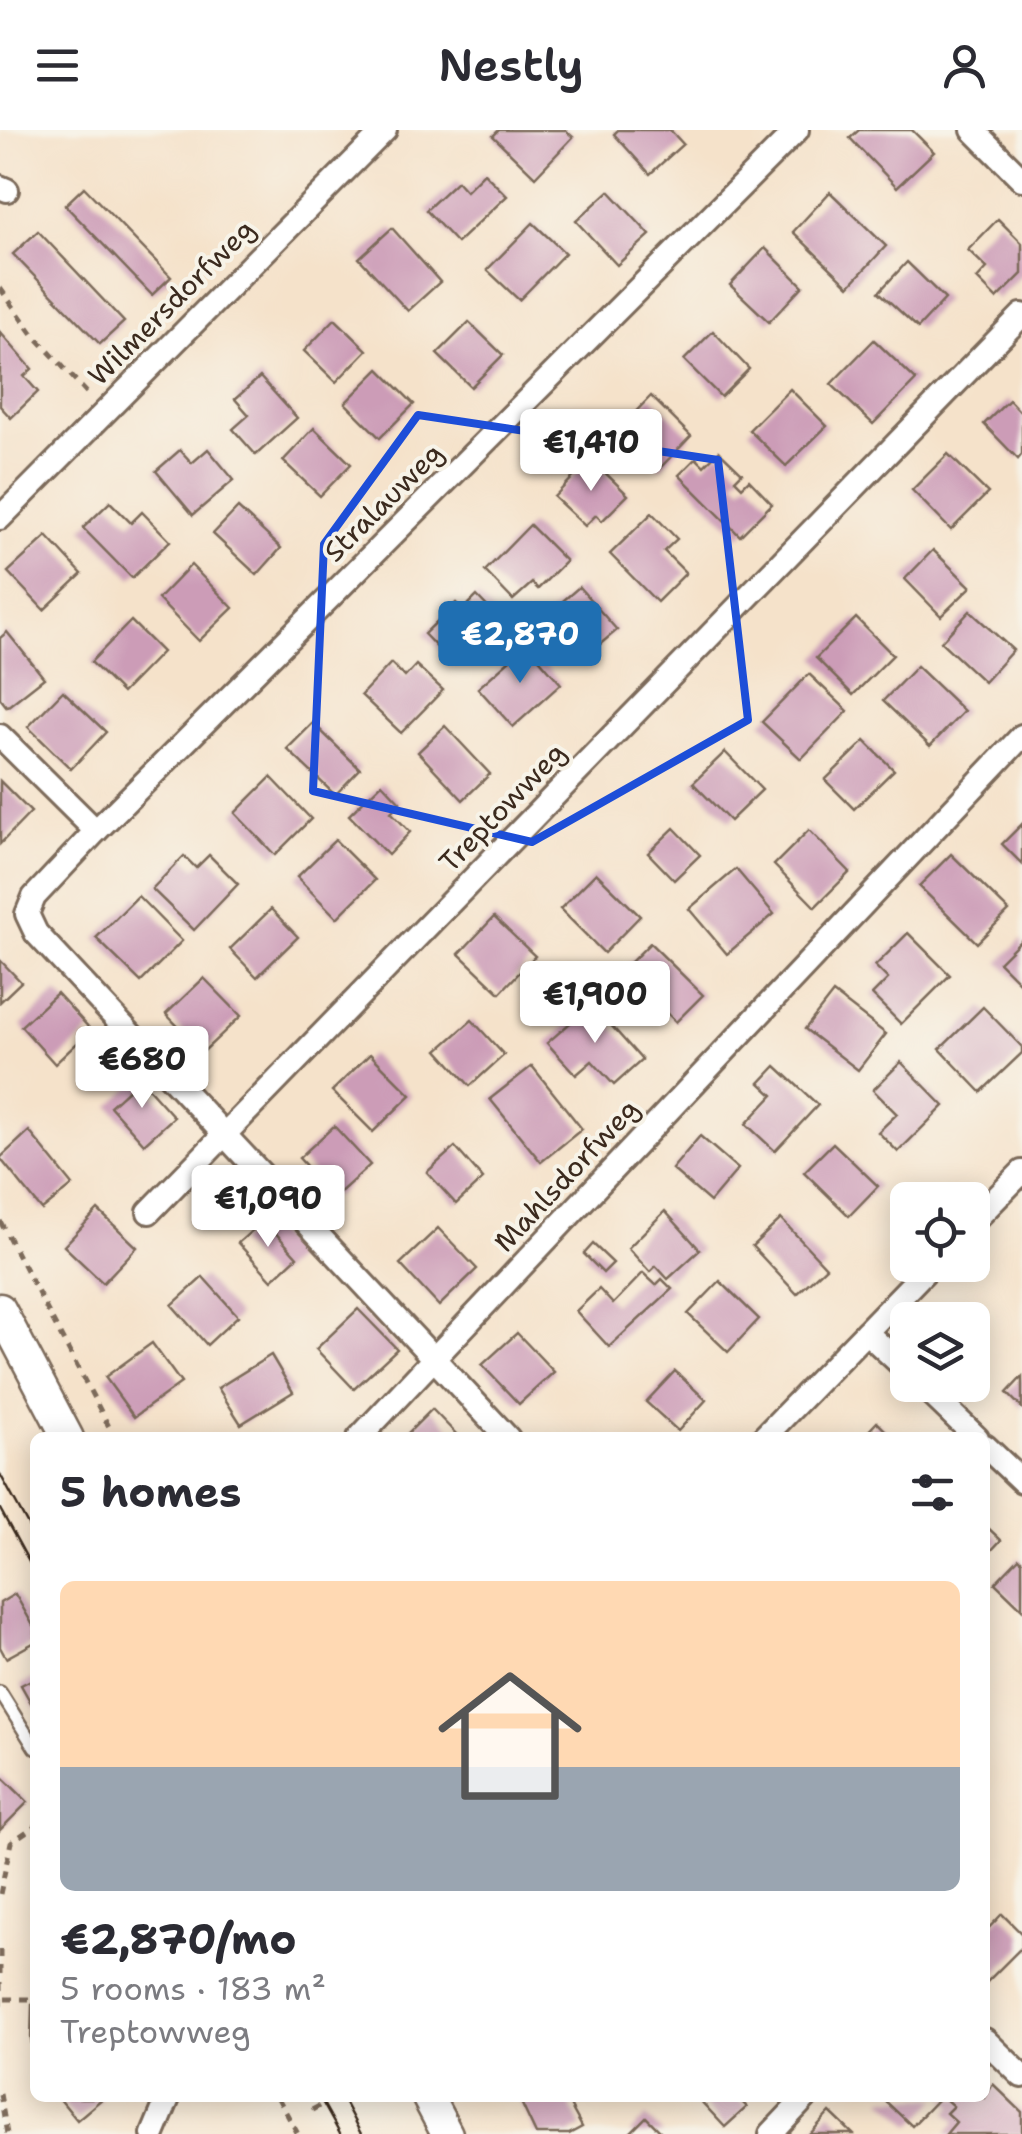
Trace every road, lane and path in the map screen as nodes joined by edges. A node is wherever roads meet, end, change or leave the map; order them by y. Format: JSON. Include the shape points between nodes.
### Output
{"nodes":[{"id":1,"x":385,"y":130,"type":"edge"},
{"id":2,"x":797,"y":130,"type":"edge"},
{"id":3,"x":973,"y":130,"type":"edge"},
{"id":4,"x":1022,"y":179,"type":"edge"},
{"id":5,"x":0,"y":288,"type":"edge"},
{"id":6,"x":1022,"y":315,"type":"edge"},
{"id":7,"x":104,"y":412,"type":"junction"},
{"id":8,"x":0,"y":518,"type":"edge"},
{"id":9,"x":0,"y":736,"type":"edge"},
{"id":10,"x":1022,"y":736,"type":"edge"},
{"id":11,"x":96,"y":831,"type":"junction"},
{"id":12,"x":226,"y":1134,"type":"junction"},
{"id":13,"x":1022,"y":1172,"type":"edge"},
{"id":14,"x":990,"y":1205,"type":"edge"},
{"id":15,"x":150,"y":1212,"type":"dead end"},
{"id":16,"x":0,"y":1221,"type":"edge"},
{"id":17,"x":915,"y":1282,"type":"edge"},
{"id":18,"x":0,"y":1308,"type":"edge"},
{"id":19,"x":866,"y":1332,"type":"junction"},
{"id":20,"x":890,"y":1354,"type":"edge"},
{"id":21,"x":435,"y":1357,"type":"junction"},
{"id":22,"x":939,"y":1402,"type":"edge"},
{"id":23,"x":65,"y":1432,"type":"edge"},
{"id":24,"x":112,"y":1432,"type":"edge"},
{"id":25,"x":365,"y":1432,"type":"edge"},
{"id":26,"x":503,"y":1432,"type":"edge"},
{"id":27,"x":769,"y":1432,"type":"edge"},
{"id":28,"x":970,"y":1432,"type":"edge"},
{"id":29,"x":990,"y":1451,"type":"edge"},
{"id":30,"x":1022,"y":1481,"type":"edge"},
{"id":31,"x":0,"y":1692,"type":"edge"},
{"id":32,"x":30,"y":1740,"type":"edge"},
{"id":33,"x":30,"y":1829,"type":"edge"},
{"id":34,"x":0,"y":1894,"type":"edge"},
{"id":35,"x":0,"y":1950,"type":"edge"},
{"id":36,"x":2,"y":1999,"type":"edge"},
{"id":37,"x":30,"y":1999,"type":"edge"},
{"id":38,"x":0,"y":2013,"type":"edge"},
{"id":39,"x":990,"y":2045,"type":"edge"},
{"id":40,"x":1022,"y":2076,"type":"edge"},
{"id":41,"x":0,"y":2094,"type":"edge"},
{"id":42,"x":166,"y":2102,"type":"edge"},
{"id":43,"x":280,"y":2102,"type":"edge"},
{"id":44,"x":318,"y":2102,"type":"edge"},
{"id":45,"x":430,"y":2102,"type":"edge"},
{"id":46,"x":801,"y":2102,"type":"edge"},
{"id":47,"x":312,"y":2110,"type":"dead end"},
{"id":48,"x":7,"y":2134,"type":"edge"},
{"id":49,"x":153,"y":2134,"type":"edge"},
{"id":50,"x":298,"y":2134,"type":"edge"},
{"id":51,"x":448,"y":2134,"type":"edge"},
{"id":52,"x":771,"y":2134,"type":"edge"}],
"edges":[{"from":1,"to":7,"type":"street","name":"Wilmersdorfweg"},
{"from":2,"to":11,"type":"street","name":"Stralauweg"},
{"from":3,"to":4,"type":"street"},
{"from":5,"to":7,"type":"path"},
{"from":6,"to":12,"type":"street","name":"Treptowweg"},
{"from":7,"to":8,"type":"street","name":"Wilmersdorfweg"},
{"from":9,"to":11,"type":"street"},
{"from":10,"to":21,"type":"street","name":"Mahlsdorfweg"},
{"from":11,"to":12,"type":"street","name":"Stralauweg","via":[[34,896],[27,914],[36,932]]},
{"from":12,"to":15,"type":"street","name":"Treptowweg"},
{"from":12,"to":21,"type":"street"},
{"from":13,"to":14,"type":"street"},
{"from":16,"to":24,"type":"path"},
{"from":17,"to":19,"type":"street"},
{"from":18,"to":23,"type":"street"},
{"from":19,"to":20,"type":"street"},
{"from":19,"to":27,"type":"street"},
{"from":21,"to":25,"type":"street","name":"Mahlsdorfweg"},
{"from":21,"to":26,"type":"street"},
{"from":22,"to":28,"type":"street"},
{"from":29,"to":30,"type":"street"},
{"from":31,"to":32,"type":"lane"},
{"from":33,"to":34,"type":"path","via":[[11,1842]]},
{"from":35,"to":36,"type":"path"},
{"from":36,"to":37,"type":"path"},
{"from":36,"to":38,"type":"path"},
{"from":39,"to":40,"type":"street"},
{"from":41,"to":48,"type":"path"},
{"from":42,"to":49,"type":"street"},
{"from":43,"to":50,"type":"path"},
{"from":44,"to":47,"type":"path"},
{"from":45,"to":51,"type":"street"},
{"from":46,"to":52,"type":"street"}]}
